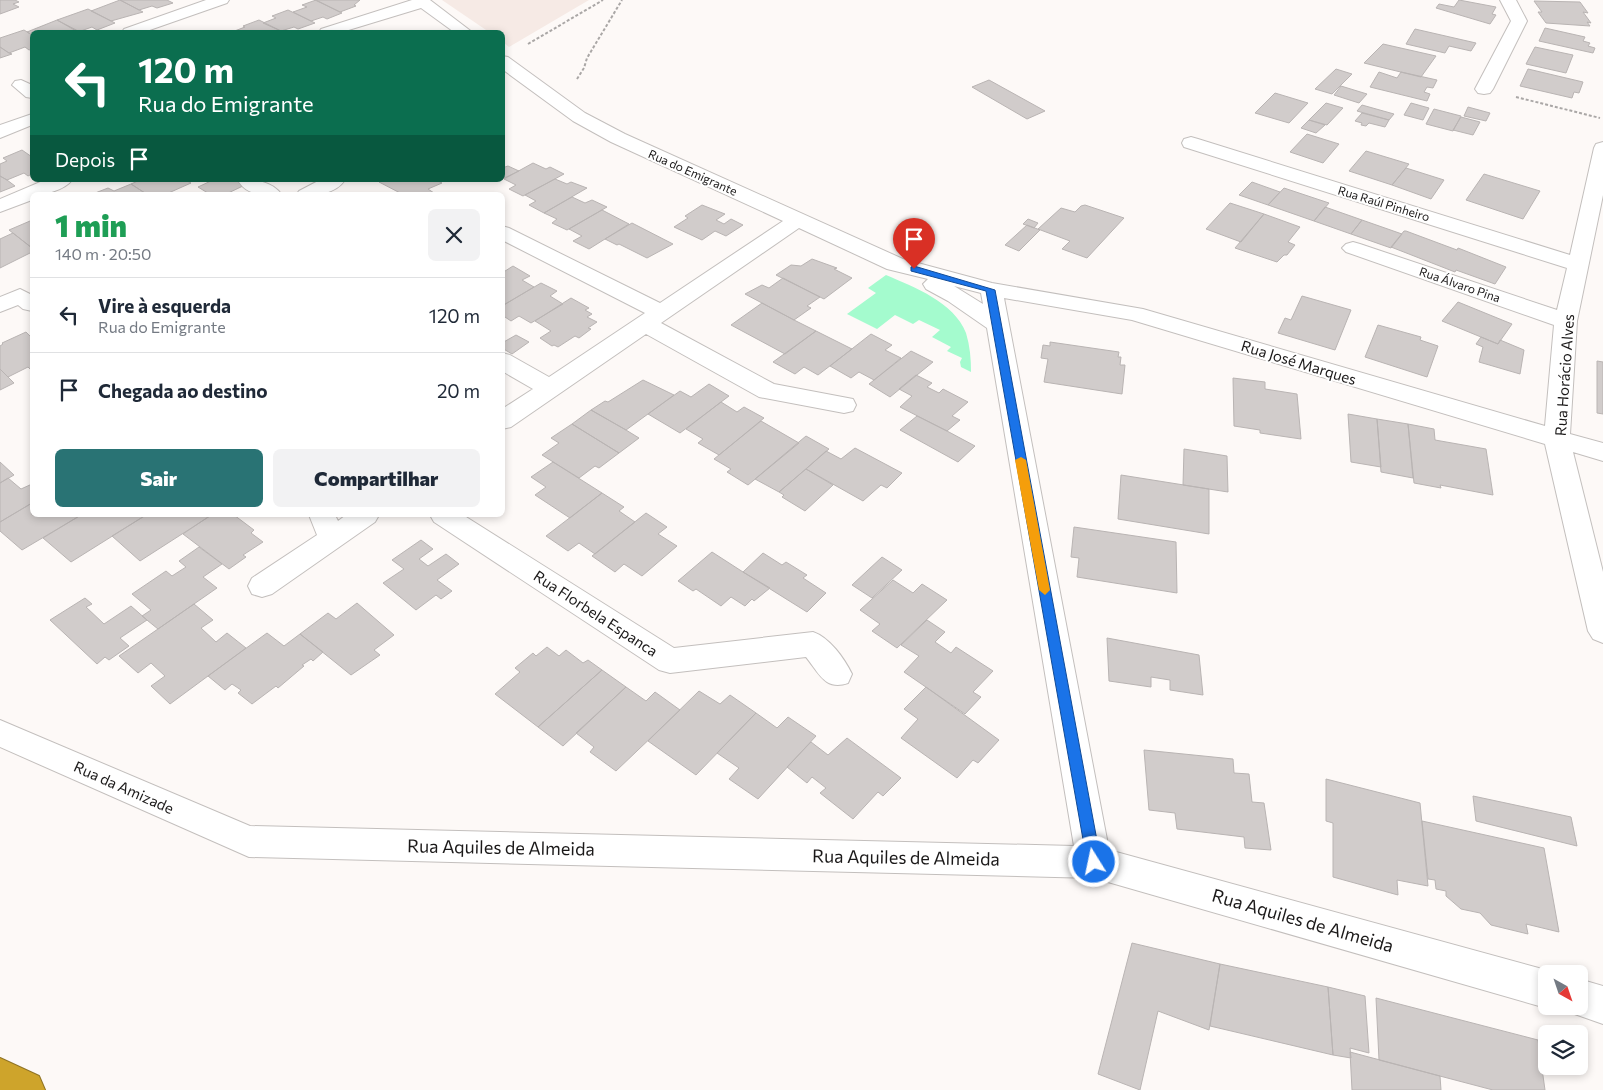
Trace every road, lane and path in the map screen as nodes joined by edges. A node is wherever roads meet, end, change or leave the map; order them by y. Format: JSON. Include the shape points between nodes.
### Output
{"nodes":[{"id":1,"x":221,"y":0,"type":"edge"},
{"id":2,"x":603,"y":0,"type":"edge"},
{"id":3,"x":622,"y":0,"type":"edge"},
{"id":4,"x":1508,"y":0,"type":"edge"},
{"id":5,"x":421,"y":1,"type":"edge"},
{"id":6,"x":136,"y":30,"type":"edge"},
{"id":7,"x":333,"y":30,"type":"edge"},
{"id":8,"x":461,"y":30,"type":"edge"},
{"id":9,"x":512,"y":55,"type":"edge"},
{"id":10,"x":1484,"y":89,"type":"joint"},
{"id":11,"x":553,"y":98,"type":"junction"},
{"id":12,"x":1603,"y":119,"type":"edge"},
{"id":13,"x":30,"y":120,"type":"edge"},
{"id":14,"x":0,"y":132,"type":"edge"},
{"id":15,"x":1191,"y":142,"type":"dead end"},
{"id":16,"x":1603,"y":148,"type":"edge"},
{"id":17,"x":57,"y":182,"type":"edge"},
{"id":18,"x":331,"y":182,"type":"edge"},
{"id":19,"x":33,"y":192,"type":"edge"},
{"id":20,"x":312,"y":192,"type":"edge"},
{"id":21,"x":30,"y":193,"type":"edge"},
{"id":22,"x":0,"y":206,"type":"edge"},
{"id":23,"x":799,"y":219,"type":"junction"},
{"id":24,"x":505,"y":234,"type":"edge"},
{"id":25,"x":1353,"y":248,"type":"dead end"},
{"id":26,"x":895,"y":264,"type":"junction"},
{"id":27,"x":1577,"y":264,"type":"junction"},
{"id":28,"x":991,"y":290,"type":"junction"},
{"id":29,"x":30,"y":304,"type":"edge"},
{"id":30,"x":0,"y":305,"type":"edge"},
{"id":31,"x":653,"y":319,"type":"junction"},
{"id":32,"x":1566,"y":321,"type":"junction"},
{"id":33,"x":996,"y":324,"type":"junction"},
{"id":34,"x":505,"y":362,"type":"edge"},
{"id":35,"x":541,"y":383,"type":"dead end"},
{"id":36,"x":844,"y":405,"type":"dead end"},
{"id":37,"x":505,"y":419,"type":"edge"},
{"id":38,"x":1557,"y":439,"type":"junction"},
{"id":39,"x":1603,"y":452,"type":"edge"},
{"id":40,"x":359,"y":517,"type":"edge"},
{"id":41,"x":446,"y":517,"type":"edge"},
{"id":42,"x":327,"y":526,"type":"edge"},
{"id":43,"x":262,"y":586,"type":"dead end"},
{"id":44,"x":1603,"y":631,"type":"edge"},
{"id":45,"x":837,"y":674,"type":"dead end"},
{"id":46,"x":0,"y":733,"type":"edge"},
{"id":47,"x":249,"y":841,"type":"joint"},
{"id":48,"x":1094,"y":862,"type":"junction"},
{"id":49,"x":1538,"y":987,"type":"edge"},
{"id":50,"x":1588,"y":1001,"type":"edge"},
{"id":51,"x":1603,"y":1005,"type":"edge"},
{"id":52,"x":0,"y":1078,"type":"edge"},
{"id":53,"x":25,"y":1090,"type":"edge"}],
"edges":[{"from":1,"to":6,"type":"street"},
{"from":2,"to":9,"type":"path"},
{"from":3,"to":11,"type":"path","via":[[578,79]]},
{"from":4,"to":10,"type":"street","via":[[1519,21]]},
{"from":5,"to":7,"type":"street"},
{"from":5,"to":8,"type":"street"},
{"from":9,"to":11,"type":"street","name":"Rua do Emigrante"},
{"from":10,"to":12,"type":"path"},
{"from":11,"to":23,"type":"street","name":"Rua do Emigrante","via":[[579,117],[618,138]]},
{"from":13,"to":14,"type":"street"},
{"from":15,"to":27,"type":"street","name":"Rua Raúl Pinheiro"},
{"from":16,"to":27,"type":"street","name":"Rua Horácio Alves"},
{"from":17,"to":19,"type":"street"},
{"from":18,"to":20,"type":"street"},
{"from":21,"to":22,"type":"street"},
{"from":23,"to":26,"type":"street","name":"Rua do Emigrante"},
{"from":23,"to":31,"type":"street"},
{"from":24,"to":31,"type":"street"},
{"from":25,"to":32,"type":"street","name":"Rua Álvaro Pina"},
{"from":26,"to":28,"type":"street","name":"Rua do Emigrante"},
{"from":26,"to":33,"type":"street","name":"Rua do Emigrante","via":[[956,296]]},
{"from":27,"to":32,"type":"street","name":"Rua Horácio Alves"},
{"from":28,"to":33,"type":"street"},
{"from":28,"to":38,"type":"street","name":"Rua José Marques","via":[[1135,314]]},
{"from":29,"to":30,"type":"street","via":[[20,296]]},
{"from":31,"to":36,"type":"street","via":[[768,391]]},
{"from":31,"to":37,"type":"street"},
{"from":32,"to":38,"type":"street","name":"Rua Horácio Alves"},
{"from":33,"to":48,"type":"street"},
{"from":34,"to":35,"type":"street"},
{"from":38,"to":39,"type":"street","name":"Rua José Marques"},
{"from":38,"to":44,"type":"street","name":"Rua Horácio Alves"},
{"from":40,"to":42,"type":"street"},
{"from":41,"to":45,"type":"street","name":"Rua Florbela Espanca","via":[[670,662],[813,644]]},
{"from":42,"to":43,"type":"street"},
{"from":46,"to":47,"type":"street","name":"Rua da Amizade"},
{"from":47,"to":48,"type":"street","name":"Rua Aquiles de Almeida"},
{"from":48,"to":49,"type":"street","name":"Rua Aquiles de Almeida"},
{"from":50,"to":51,"type":"street"},
{"from":52,"to":53,"type":"highway"}]}
